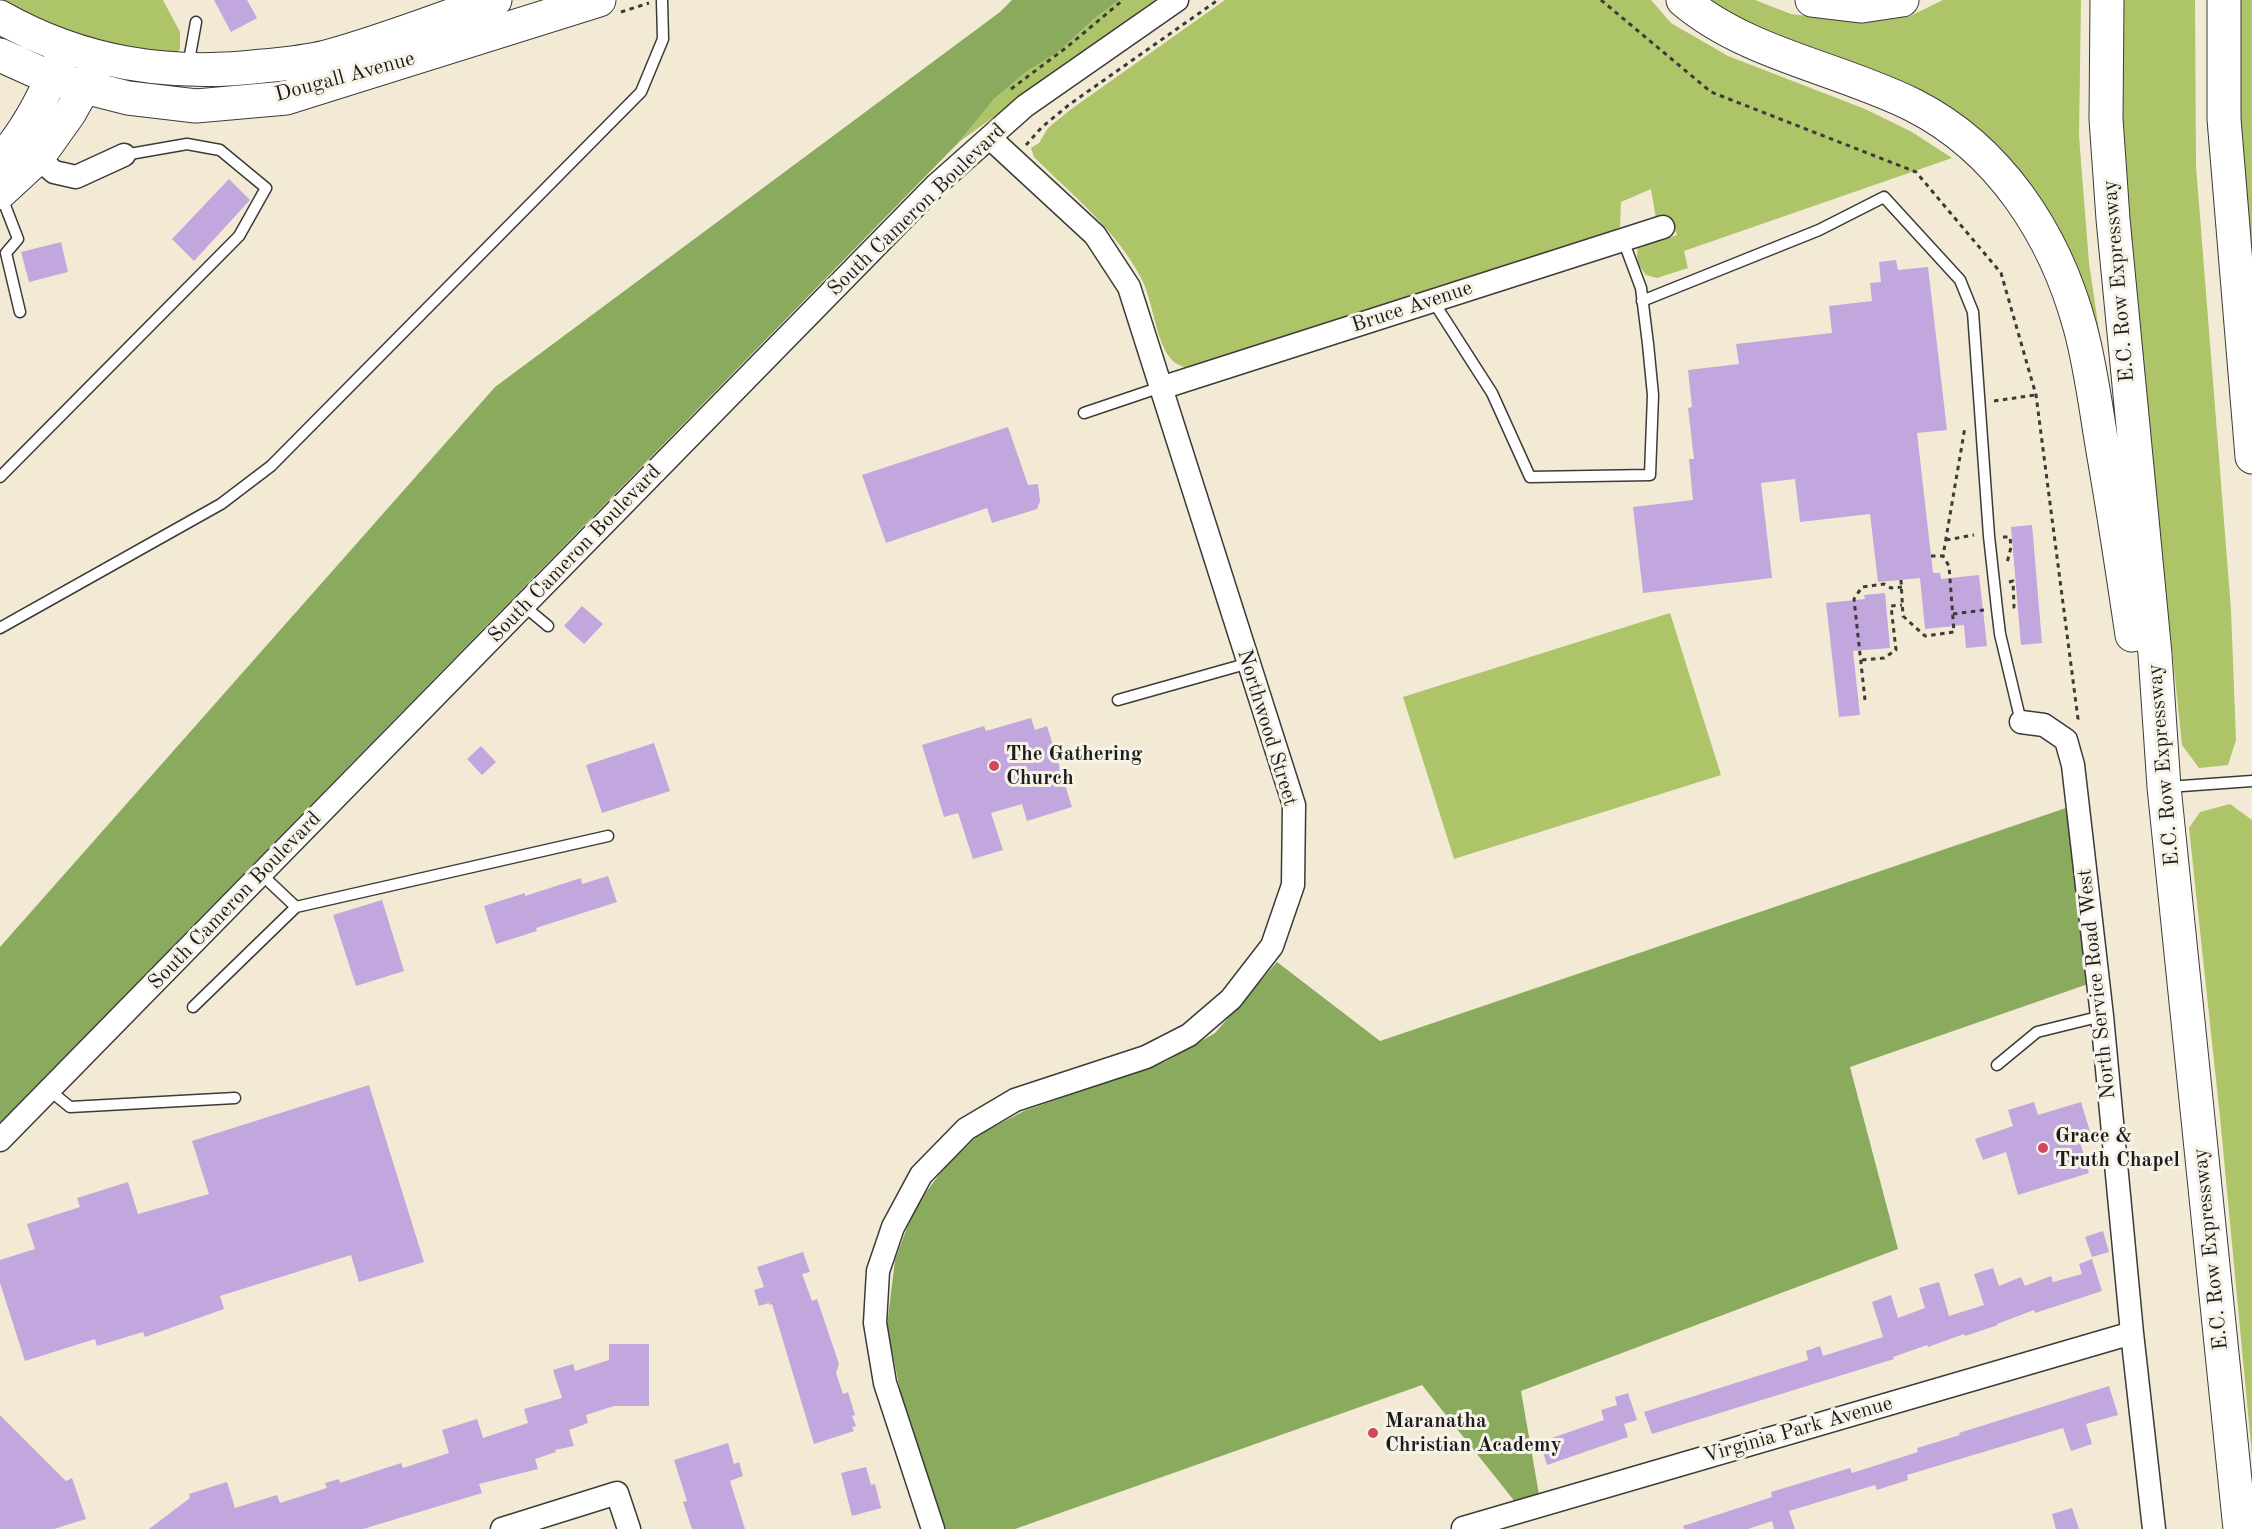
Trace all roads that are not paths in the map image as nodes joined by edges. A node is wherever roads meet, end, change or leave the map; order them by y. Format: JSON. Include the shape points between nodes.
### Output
{"nodes":[{"id":1,"x":495,"y":0,"type":"edge"},
{"id":2,"x":661,"y":0,"type":"edge"},
{"id":3,"x":1178,"y":0,"type":"edge"},
{"id":4,"x":1683,"y":0,"type":"edge"},
{"id":5,"x":1812,"y":0,"type":"edge"},
{"id":6,"x":1902,"y":0,"type":"edge"},
{"id":7,"x":2107,"y":0,"type":"edge"},
{"id":8,"x":2224,"y":0,"type":"edge"},
{"id":9,"x":612,"y":5,"type":"edge"},
{"id":10,"x":0,"y":17,"type":"edge"},
{"id":11,"x":196,"y":22,"type":"dead end"},
{"id":12,"x":66,"y":48,"type":"junction"},
{"id":13,"x":0,"y":55,"type":"edge"},
{"id":14,"x":101,"y":58,"type":"junction"},
{"id":15,"x":188,"y":70,"type":"junction"},
{"id":16,"x":51,"y":78,"type":"junction"},
{"id":17,"x":85,"y":87,"type":"junction"},
{"id":18,"x":990,"y":138,"type":"junction"},
{"id":19,"x":123,"y":155,"type":"joint"},
{"id":20,"x":38,"y":159,"type":"junction"},
{"id":21,"x":0,"y":160,"type":"edge"},
{"id":22,"x":0,"y":193,"type":"edge"},
{"id":23,"x":1663,"y":227,"type":"dead end"},
{"id":24,"x":1623,"y":240,"type":"junction"},
{"id":25,"x":1433,"y":301,"type":"junction"},
{"id":26,"x":1642,"y":301,"type":"junction"},
{"id":27,"x":20,"y":312,"type":"dead end"},
{"id":28,"x":1161,"y":387,"type":"junction"},
{"id":29,"x":1084,"y":413,"type":"dead end"},
{"id":30,"x":2252,"y":457,"type":"edge"},
{"id":31,"x":0,"y":477,"type":"edge"},
{"id":32,"x":524,"y":606,"type":"junction"},
{"id":33,"x":548,"y":626,"type":"dead end"},
{"id":34,"x":0,"y":628,"type":"edge"},
{"id":35,"x":1249,"y":663,"type":"junction"},
{"id":36,"x":1118,"y":700,"type":"dead end"},
{"id":37,"x":2021,"y":722,"type":"joint"},
{"id":38,"x":2252,"y":781,"type":"edge"},
{"id":39,"x":2164,"y":787,"type":"junction"},
{"id":40,"x":608,"y":836,"type":"dead end"},
{"id":41,"x":261,"y":874,"type":"junction"},
{"id":42,"x":296,"y":907,"type":"junction"},
{"id":43,"x":193,"y":1007,"type":"dead end"},
{"id":44,"x":2102,"y":1016,"type":"junction"},
{"id":45,"x":1997,"y":1065,"type":"dead end"},
{"id":46,"x":49,"y":1090,"type":"junction"},
{"id":47,"x":235,"y":1098,"type":"dead end"},
{"id":48,"x":0,"y":1140,"type":"edge"},
{"id":49,"x":2132,"y":1333,"type":"junction"},
{"id":50,"x":1462,"y":1528,"type":"edge"},
{"id":51,"x":502,"y":1529,"type":"edge"},
{"id":52,"x":629,"y":1529,"type":"edge"},
{"id":53,"x":933,"y":1529,"type":"edge"},
{"id":54,"x":2154,"y":1529,"type":"edge"},
{"id":55,"x":2240,"y":1529,"type":"edge"}],
"edges":[{"from":1,"to":15,"type":"main road","name":"Dougall Avenue","via":[[326,57],[227,70]]},
{"from":2,"to":34,"type":"lane","via":[[663,39],[641,92],[271,466],[221,504]]},
{"from":3,"to":18,"type":"street","name":"South Cameron Boulevard","via":[[1025,106]]},
{"from":4,"to":39,"type":"main road","via":[[1744,39],[1850,77],[1930,114],[1981,152],[2029,210],[2057,264],[2080,327],[2135,656]]},
{"from":5,"to":6,"type":"main road","via":[[1862,6]]},
{"from":7,"to":39,"type":"main road","name":"E.C. Row Expressway","via":[[2109,179],[2155,654]]},
{"from":8,"to":30,"type":"main road","via":[[2224,119]]},
{"from":9,"to":17,"type":"main road","name":"Dougall Avenue","via":[[286,98],[196,106],[128,98]]},
{"from":10,"to":12,"type":"main road","name":"Dougall Avenue"},
{"from":11,"to":15,"type":"lane"},
{"from":12,"to":14,"type":"main road","name":"Dougall Avenue"},
{"from":12,"to":16,"type":"street"},
{"from":13,"to":16,"type":"main road","name":"Dougall Avenue"},
{"from":14,"to":15,"type":"main road","name":"Dougall Avenue"},
{"from":14,"to":17,"type":"street"},
{"from":16,"to":17,"type":"main road","name":"Dougall Avenue"},
{"from":16,"to":21,"type":"street","via":[[35,111]]},
{"from":17,"to":20,"type":"street"},
{"from":18,"to":28,"type":"street","name":"Northwood Street","via":[[1095,235],[1129,287]]},
{"from":18,"to":32,"type":"street","name":"South Cameron Boulevard","via":[[936,185]]},
{"from":19,"to":20,"type":"street","via":[[76,177],[54,172]]},
{"from":19,"to":31,"type":"lane","via":[[187,144],[220,150],[266,188],[239,236]]},
{"from":20,"to":22,"type":"street"},
{"from":22,"to":27,"type":"lane","via":[[18,239],[6,253]]},
{"from":23,"to":24,"type":"street","name":"Bruce Avenue"},
{"from":24,"to":25,"type":"street","name":"Bruce Avenue"},
{"from":24,"to":26,"type":"lane"},
{"from":25,"to":26,"type":"lane","via":[[1492,393],[1530,477],[1650,476],[1653,394]]},
{"from":25,"to":28,"type":"street","name":"Bruce Avenue"},
{"from":26,"to":37,"type":"lane","via":[[1819,230],[1884,197],[1960,280],[1973,312],[2000,634]]},
{"from":28,"to":29,"type":"lane"},
{"from":28,"to":35,"type":"street","name":"Northwood Street"},
{"from":32,"to":33,"type":"lane"},
{"from":32,"to":41,"type":"street","name":"South Cameron Boulevard"},
{"from":35,"to":36,"type":"lane"},
{"from":35,"to":53,"type":"street","name":"Northwood Street","via":[[1294,805],[1293,885],[1272,946],[1232,999],[1189,1035],[1146,1057],[1014,1100],[966,1129],[921,1175],[893,1227],[878,1271],[875,1323],[885,1383]]},
{"from":37,"to":44,"type":"street","name":"North Service Road West","via":[[2044,724],[2066,740],[2073,765]]},
{"from":38,"to":39,"type":"lane"},
{"from":39,"to":55,"type":"main road","name":"E.C. Row Expressway"},
{"from":40,"to":42,"type":"lane"},
{"from":41,"to":42,"type":"lane"},
{"from":41,"to":46,"type":"street","name":"South Cameron Boulevard"},
{"from":42,"to":43,"type":"lane"},
{"from":44,"to":45,"type":"lane","via":[[2037,1032]]},
{"from":44,"to":49,"type":"street","name":"North Service Road West"},
{"from":46,"to":47,"type":"lane","via":[[70,1107]]},
{"from":46,"to":48,"type":"street","name":"South Cameron Boulevard"},
{"from":49,"to":50,"type":"street","name":"Virginia Park Avenue"},
{"from":49,"to":54,"type":"street","name":"North Service Road West"},
{"from":51,"to":52,"type":"street","via":[[617,1492]]}]}
